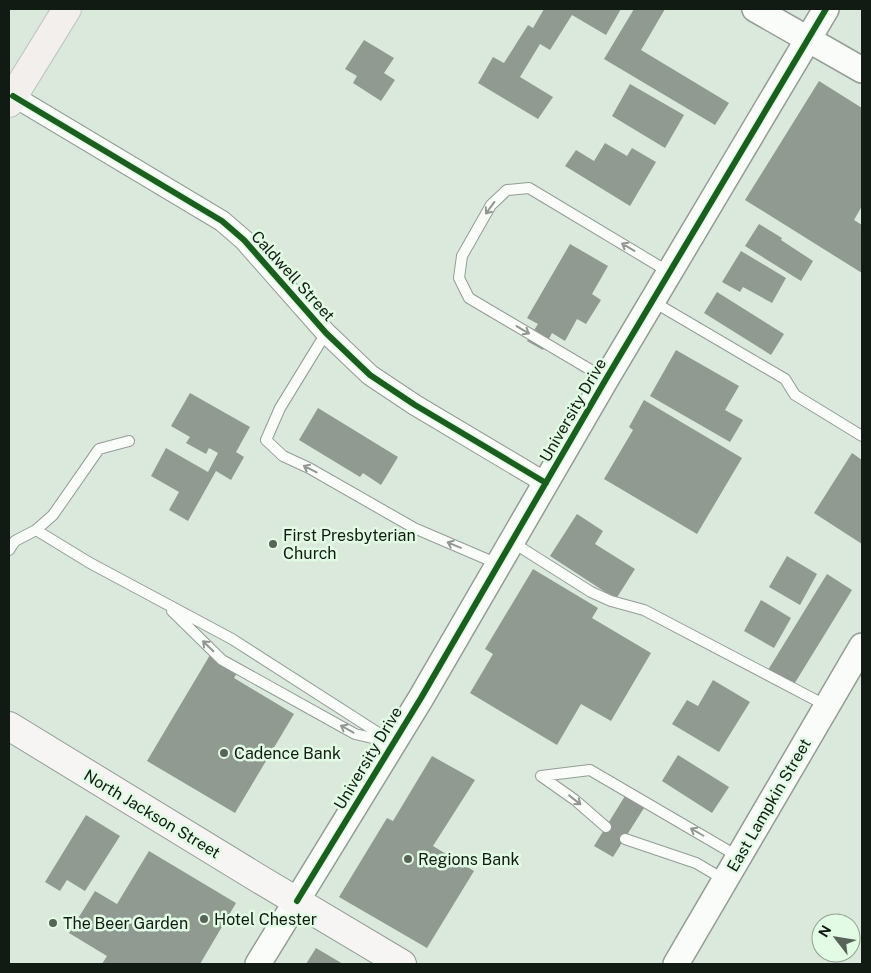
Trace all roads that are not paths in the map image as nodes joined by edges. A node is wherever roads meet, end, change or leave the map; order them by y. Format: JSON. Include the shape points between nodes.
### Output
{"nodes":[{"id":1,"x":67,"y":9,"type":"edge"},
{"id":2,"x":755,"y":9,"type":"edge"},
{"id":3,"x":826,"y":9,"type":"edge"},
{"id":4,"x":807,"y":38,"type":"junction"},
{"id":5,"x":862,"y":70,"type":"edge"},
{"id":6,"x":11,"y":99,"type":"edge"},
{"id":7,"x":670,"y":272,"type":"junction"},
{"id":8,"x":652,"y":301,"type":"junction"},
{"id":9,"x":326,"y":333,"type":"junction"},
{"id":10,"x":606,"y":379,"type":"junction"},
{"id":11,"x":862,"y":436,"type":"edge"},
{"id":12,"x":130,"y":441,"type":"dead end"},
{"id":13,"x":546,"y":483,"type":"junction"},
{"id":14,"x":36,"y":530,"type":"junction"},
{"id":15,"x":512,"y":541,"type":"junction"},
{"id":16,"x":9,"y":550,"type":"edge"},
{"id":17,"x":498,"y":564,"type":"junction"},
{"id":18,"x":164,"y":602,"type":"junction"},
{"id":19,"x":862,"y":646,"type":"edge"},
{"id":20,"x":827,"y":706,"type":"junction"},
{"id":21,"x":9,"y":726,"type":"edge"},
{"id":22,"x":394,"y":744,"type":"junction"},
{"id":23,"x":606,"y":827,"type":"dead end"},
{"id":24,"x":625,"y":839,"type":"dead end"},
{"id":25,"x":739,"y":857,"type":"junction"},
{"id":26,"x":725,"y":880,"type":"junction"},
{"id":27,"x":297,"y":901,"type":"junction"},
{"id":28,"x":258,"y":964,"type":"edge"},
{"id":29,"x":402,"y":964,"type":"edge"},
{"id":30,"x":676,"y":964,"type":"edge"}],
"edges":[{"from":1,"to":6,"type":"main road"},
{"from":2,"to":4,"type":"street"},
{"from":3,"to":4,"type":"street","name":"University Drive"},
{"from":4,"to":5,"type":"street"},
{"from":4,"to":7,"type":"street","name":"University Drive"},
{"from":6,"to":9,"type":"street","name":"Caldwell Street","via":[[222,221],[244,240]]},
{"from":7,"to":8,"type":"street","name":"University Drive"},
{"from":7,"to":10,"type":"lane","one_way":true,"via":[[529,188],[508,190],[491,205],[462,256],[459,278],[469,298]]},
{"from":8,"to":10,"type":"street","name":"University Drive"},
{"from":8,"to":11,"type":"lane","via":[[785,379],[796,395]]},
{"from":9,"to":13,"type":"street","name":"Caldwell Street","via":[[370,375]]},
{"from":17,"to":9,"type":"lane","one_way":true,"via":[[414,528],[283,456],[266,440],[280,408]]},
{"from":10,"to":13,"type":"street","name":"University Drive"},
{"from":12,"to":14,"type":"lane","via":[[99,449],[53,515]]},
{"from":13,"to":15,"type":"street","name":"University Drive"},
{"from":14,"to":16,"type":"lane","via":[[16,541]]},
{"from":14,"to":18,"type":"lane"},
{"from":15,"to":17,"type":"street","name":"University Drive"},
{"from":15,"to":20,"type":"lane","via":[[591,592],[644,610]]},
{"from":17,"to":22,"type":"street","name":"University Drive"},
{"from":18,"to":22,"type":"lane","via":[[232,639]]},
{"from":22,"to":18,"type":"lane","one_way":true,"via":[[355,734],[222,660]]},
{"from":19,"to":20,"type":"street","name":"East Lampkin Street"},
{"from":20,"to":25,"type":"street","name":"East Lampkin Street"},
{"from":21,"to":27,"type":"main road","name":"North Jackson Street"},
{"from":22,"to":27,"type":"street","name":"University Drive"},
{"from":25,"to":23,"type":"lane","one_way":true,"via":[[590,770],[541,776]]},
{"from":24,"to":26,"type":"lane","via":[[696,863]]},
{"from":25,"to":26,"type":"street","name":"East Lampkin Street"},
{"from":26,"to":30,"type":"street","name":"East Lampkin Street"},
{"from":27,"to":28,"type":"street","name":"University Drive"},
{"from":27,"to":29,"type":"main road","name":"North Jackson Street"}]}
